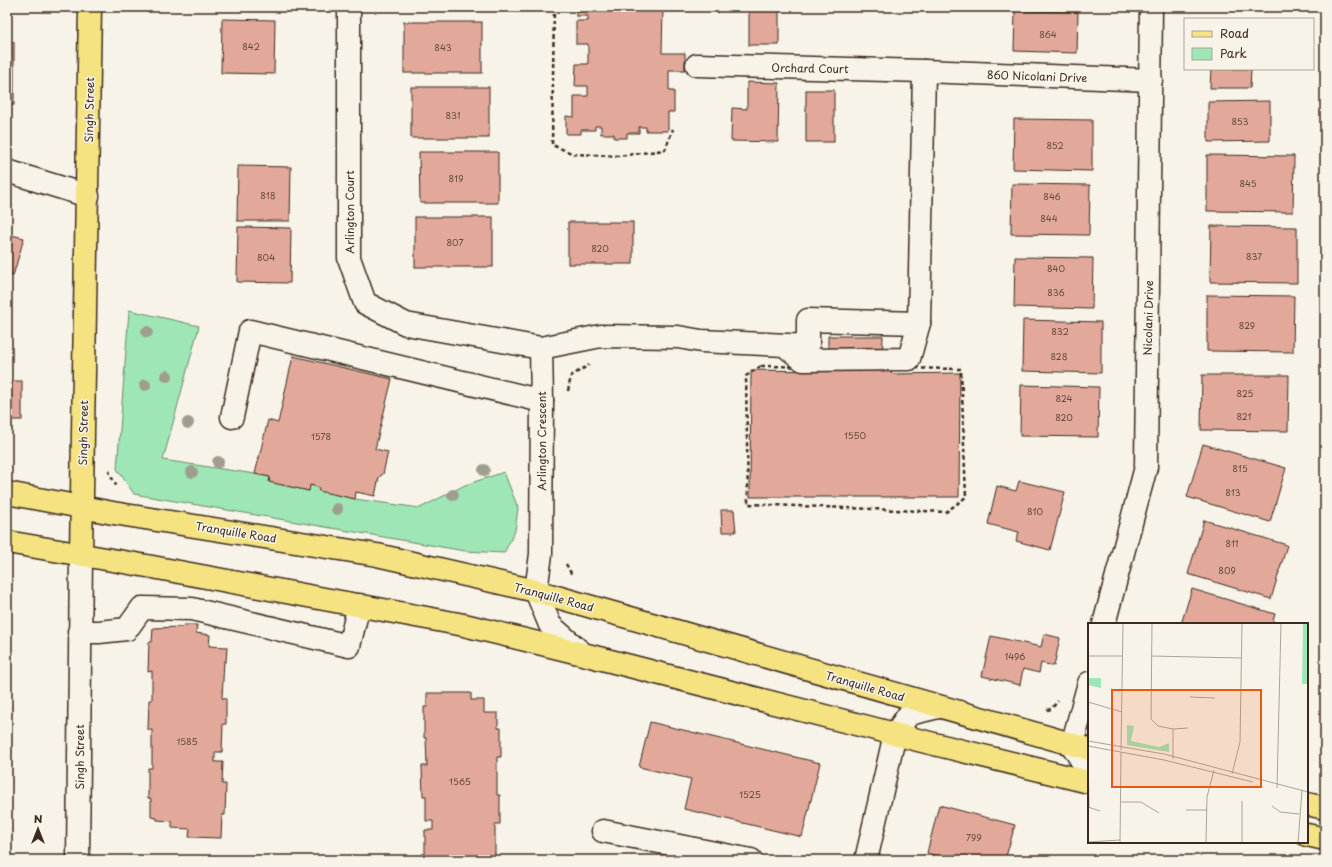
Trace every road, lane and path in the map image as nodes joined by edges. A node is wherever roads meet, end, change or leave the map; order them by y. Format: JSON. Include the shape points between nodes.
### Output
{"nodes":[{"id":1,"x":90,"y":7,"type":"edge"},
{"id":2,"x":349,"y":7,"type":"edge"},
{"id":3,"x":554,"y":7,"type":"edge"},
{"id":4,"x":709,"y":7,"type":"edge"},
{"id":5,"x":1151,"y":7,"type":"edge"},
{"id":6,"x":721,"y":13,"type":"dead end"},
{"id":7,"x":697,"y":65,"type":"dead end"},
{"id":8,"x":924,"y":71,"type":"junction"},
{"id":9,"x":1151,"y":80,"type":"junction"},
{"id":10,"x":674,"y":129,"type":"dead end"},
{"id":11,"x":7,"y":171,"type":"edge"},
{"id":12,"x":88,"y":196,"type":"junction"},
{"id":13,"x":919,"y":323,"type":"junction"},
{"id":14,"x":784,"y":345,"type":"junction"},
{"id":15,"x":541,"y":348,"type":"junction"},
{"id":16,"x":590,"y":365,"type":"dead end"},
{"id":17,"x":961,"y":369,"type":"joint"},
{"id":18,"x":567,"y":395,"type":"dead end"},
{"id":19,"x":542,"y":401,"type":"junction"},
{"id":20,"x":232,"y":417,"type":"dead end"},
{"id":21,"x":7,"y":493,"type":"edge"},
{"id":22,"x":81,"y":507,"type":"junction"},
{"id":23,"x":7,"y":542,"type":"edge"},
{"id":24,"x":81,"y":554,"type":"junction"},
{"id":25,"x":566,"y":557,"type":"dead end"},
{"id":26,"x":573,"y":578,"type":"dead end"},
{"id":27,"x":536,"y":591,"type":"junction"},
{"id":28,"x":359,"y":605,"type":"junction"},
{"id":29,"x":1104,"y":623,"type":"edge"},
{"id":30,"x":79,"y":632,"type":"junction"},
{"id":31,"x":583,"y":654,"type":"junction"},
{"id":32,"x":1088,"y":691,"type":"edge"},
{"id":33,"x":938,"y":707,"type":"junction"},
{"id":34,"x":895,"y":734,"type":"junction"},
{"id":35,"x":1081,"y":747,"type":"edge"},
{"id":36,"x":1088,"y":768,"type":"edge"},
{"id":37,"x":1088,"y":782,"type":"edge"},
{"id":38,"x":1308,"y":804,"type":"edge"},
{"id":39,"x":1325,"y":808,"type":"edge"},
{"id":40,"x":603,"y":831,"type":"dead end"},
{"id":41,"x":1308,"y":835,"type":"edge"},
{"id":42,"x":1325,"y":840,"type":"edge"},
{"id":43,"x":78,"y":860,"type":"edge"},
{"id":44,"x":751,"y":860,"type":"edge"},
{"id":45,"x":866,"y":860,"type":"edge"}],
"edges":[{"from":1,"to":12,"type":"main road","name":"Singh Street"},
{"from":2,"to":15,"type":"street","name":"Arlington Court","via":[[349,258],[365,303],[406,324]]},
{"from":3,"to":10,"type":"path","via":[[552,145],[574,154],[620,156],[665,150]]},
{"from":4,"to":6,"type":"path"},
{"from":5,"to":9,"type":"street","name":"Nicolani Drive"},
{"from":7,"to":8,"type":"street","name":"Orchard Court"},
{"from":8,"to":9,"type":"street","name":"860 Nicolani Drive"},
{"from":8,"to":13,"type":"street"},
{"from":9,"to":29,"type":"street","name":"Nicolani Drive","via":[[1146,467]]},
{"from":11,"to":12,"type":"street"},
{"from":12,"to":22,"type":"main road","name":"Singh Street"},
{"from":13,"to":14,"type":"street","via":[[808,320],[808,346]]},
{"from":13,"to":14,"type":"street","via":[[909,359],[802,360]]},
{"from":14,"to":15,"type":"street","via":[[701,341],[678,337],[601,336]]},
{"from":15,"to":19,"type":"street","name":"Arlington Crescent"},
{"from":16,"to":18,"type":"path","via":[[571,376]]},
{"from":17,"to":17,"type":"path","via":[[966,497],[946,512],[748,504],[746,376],[761,366]]},
{"from":19,"to":20,"type":"street","via":[[250,331]]},
{"from":19,"to":27,"type":"street","name":"Arlington Crescent","via":[[541,554]]},
{"from":21,"to":22,"type":"main road","name":"Tranquille Road"},
{"from":22,"to":24,"type":"main road","name":"Singh Street"},
{"from":22,"to":27,"type":"main road","name":"Tranquille Road","via":[[377,555]]},
{"from":23,"to":24,"type":"main road"},
{"from":24,"to":28,"type":"main road"},
{"from":24,"to":30,"type":"street","name":"Singh Street"},
{"from":25,"to":26,"type":"path","via":[[566,565]]},
{"from":27,"to":31,"type":"street","via":[[550,625]]},
{"from":27,"to":33,"type":"main road","name":"Tranquille Road"},
{"from":28,"to":30,"type":"street","via":[[349,646],[192,609],[142,608],[127,629]]},
{"from":28,"to":31,"type":"main road","via":[[464,625]]},
{"from":30,"to":43,"type":"street","name":"Singh Street"},
{"from":31,"to":34,"type":"main road"},
{"from":32,"to":35,"type":"street"},
{"from":33,"to":34,"type":"street","via":[[909,714]]},
{"from":33,"to":35,"type":"main road","name":"Tranquille Road"},
{"from":34,"to":37,"type":"main road"},
{"from":34,"to":45,"type":"street"},
{"from":35,"to":36,"type":"street","via":[[1085,766]]},
{"from":38,"to":39,"type":"main road"},
{"from":40,"to":44,"type":"street"},
{"from":41,"to":42,"type":"main road"}]}
